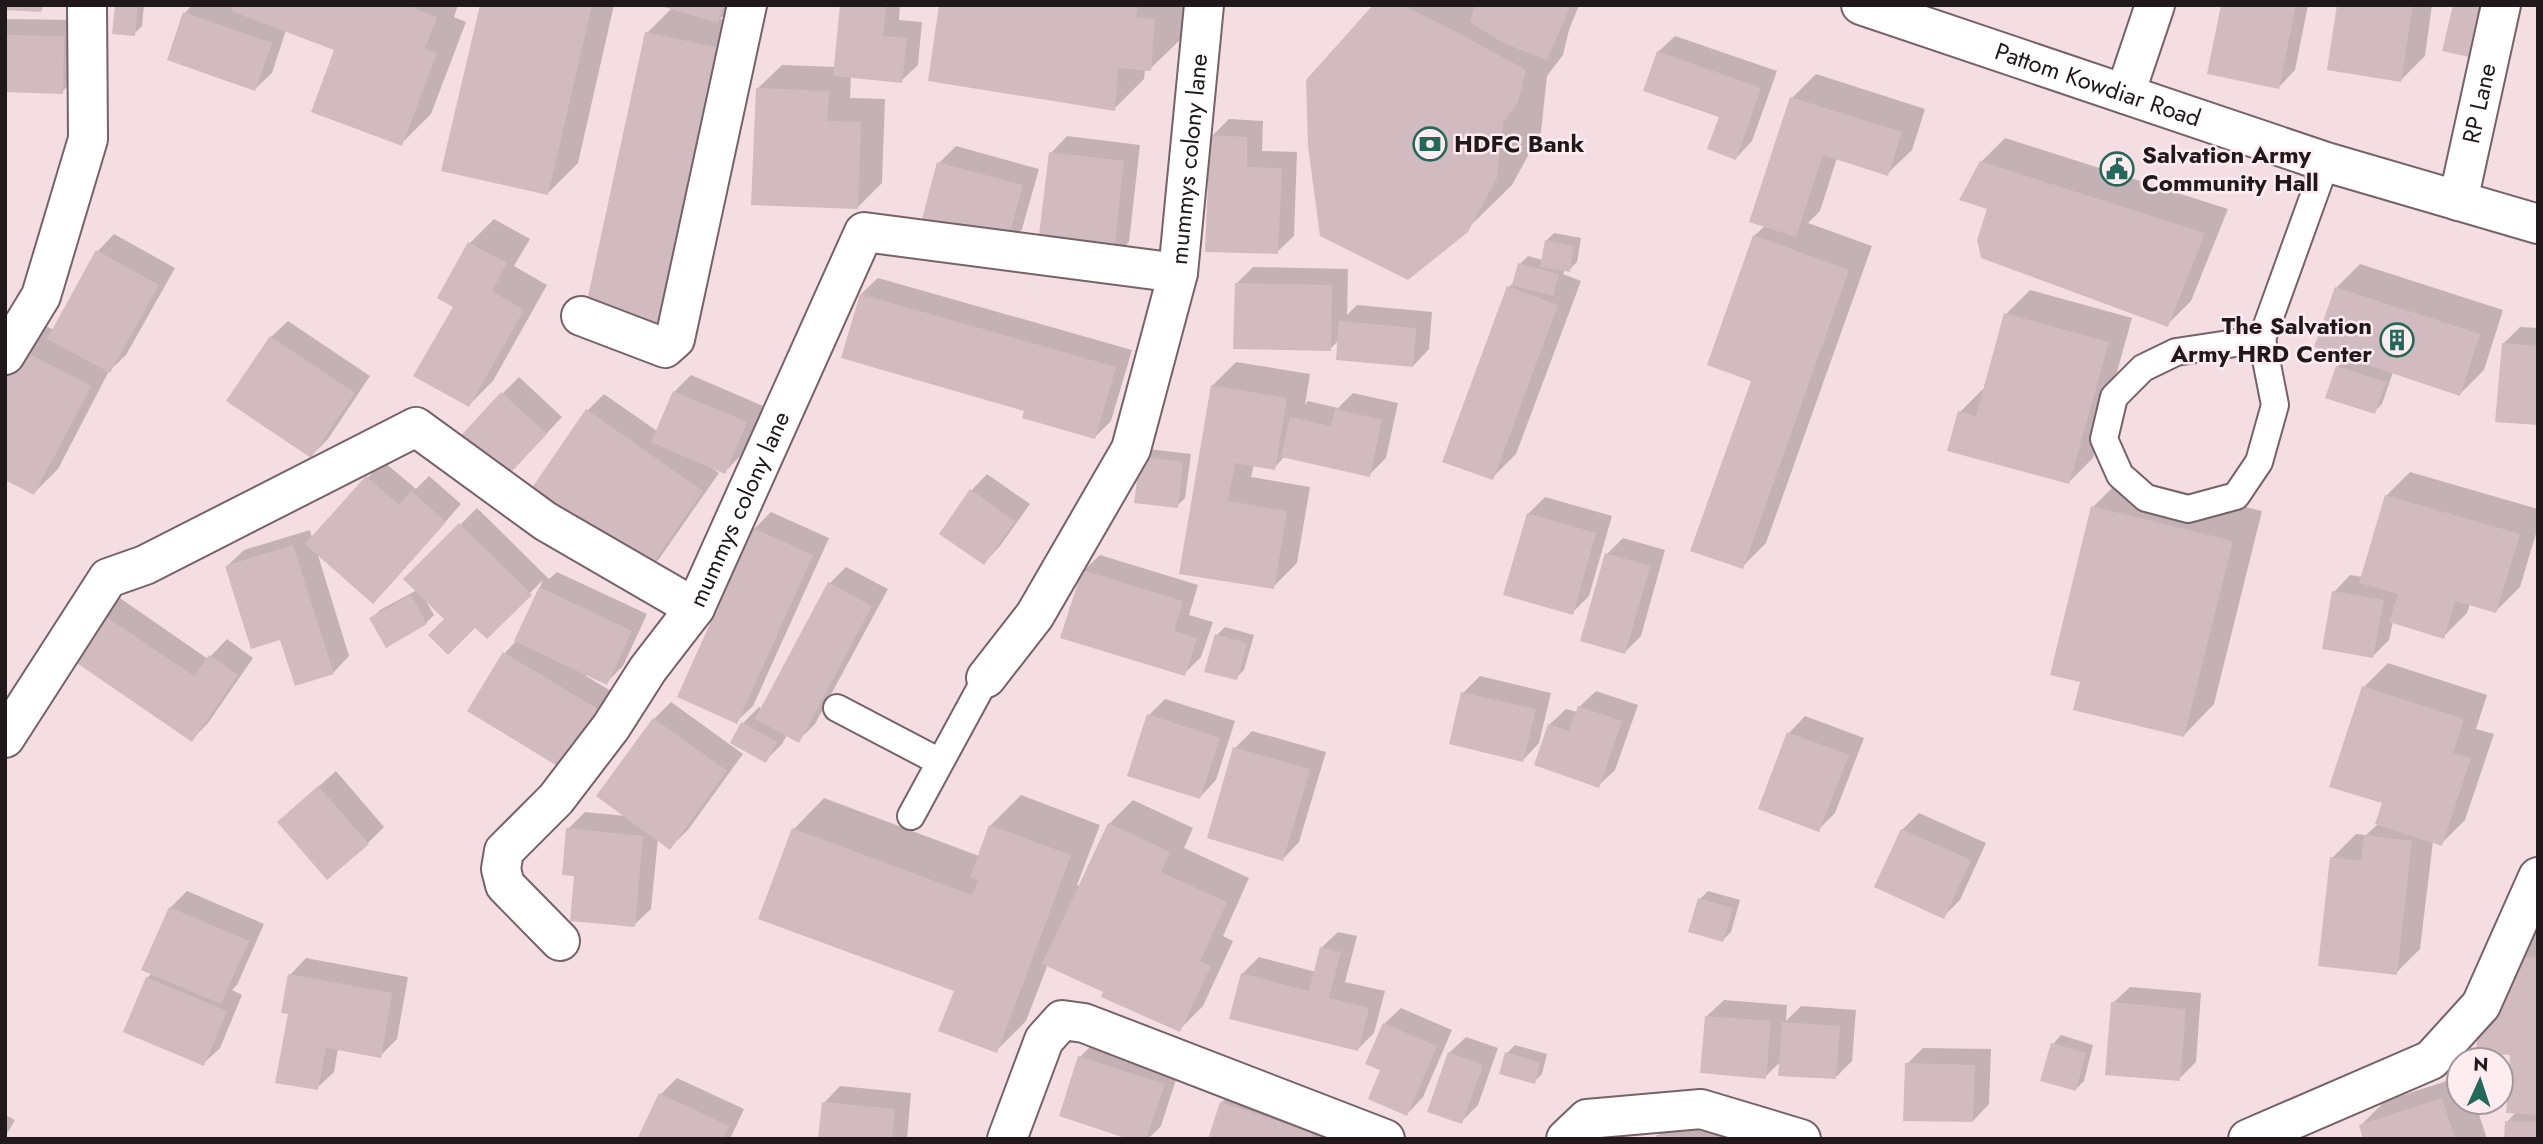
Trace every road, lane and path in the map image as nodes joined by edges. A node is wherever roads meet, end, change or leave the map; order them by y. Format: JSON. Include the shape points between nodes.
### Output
{"nodes":[{"id":1,"x":87,"y":5,"type":"edge"},
{"id":2,"x":747,"y":5,"type":"edge"},
{"id":3,"x":1205,"y":5,"type":"edge"},
{"id":4,"x":1861,"y":5,"type":"edge"},
{"id":5,"x":2155,"y":5,"type":"edge"},
{"id":6,"x":2501,"y":5,"type":"edge"},
{"id":7,"x":2125,"y":94,"type":"junction"},
{"id":8,"x":2326,"y":162,"type":"junction"},
{"id":9,"x":2458,"y":201,"type":"junction"},
{"id":10,"x":2538,"y":224,"type":"edge"},
{"id":11,"x":1178,"y":273,"type":"junction"},
{"id":12,"x":581,"y":316,"type":"dead end"},
{"id":13,"x":2262,"y":339,"type":"junction"},
{"id":14,"x":5,"y":355,"type":"edge"},
{"id":15,"x":695,"y":608,"type":"junction"},
{"id":16,"x":986,"y":678,"type":"joint"},
{"id":17,"x":836,"y":708,"type":"dead end"},
{"id":18,"x":5,"y":738,"type":"edge"},
{"id":19,"x":940,"y":762,"type":"junction"},
{"id":20,"x":911,"y":816,"type":"dead end"},
{"id":21,"x":2538,"y":877,"type":"edge"},
{"id":22,"x":560,"y":941,"type":"dead end"},
{"id":23,"x":1007,"y":1139,"type":"edge"},
{"id":24,"x":1385,"y":1139,"type":"edge"},
{"id":25,"x":1566,"y":1139,"type":"edge"},
{"id":26,"x":1801,"y":1139,"type":"edge"},
{"id":27,"x":2248,"y":1139,"type":"edge"}],
"edges":[{"from":1,"to":14,"type":"street","via":[[88,139],[41,296]]},
{"from":2,"to":12,"type":"street","via":[[676,339],[664,348]]},
{"from":3,"to":11,"type":"street","name":"mummys colony lane"},
{"from":4,"to":7,"type":"street","name":"Pattom Kowdiar Road"},
{"from":5,"to":7,"type":"street"},
{"from":6,"to":9,"type":"street","name":"RP Lane"},
{"from":7,"to":8,"type":"street","name":"Pattom Kowdiar Road"},
{"from":8,"to":9,"type":"street","name":"Pattom Kowdiar Road"},
{"from":8,"to":13,"type":"lane"},
{"from":9,"to":10,"type":"street","name":"Pattom Kowdiar Road"},
{"from":11,"to":15,"type":"street","name":"mummys colony lane","via":[[864,232]]},
{"from":11,"to":16,"type":"street","via":[[1131,449],[1035,615]]},
{"from":13,"to":13,"type":"lane","via":[[2176,352],[2143,368],[2114,397],[2104,439],[2120,475],[2146,498],[2188,509],[2236,496],[2259,462],[2275,405]]},
{"from":15,"to":18,"type":"street","name":"mummys colony lane","via":[[545,521],[416,427],[145,565],[108,578]]},
{"from":15,"to":22,"type":"street","via":[[556,799],[504,852],[501,869],[505,884]]},
{"from":16,"to":19,"type":"lane"},
{"from":17,"to":19,"type":"lane"},
{"from":19,"to":20,"type":"lane"},
{"from":21,"to":27,"type":"street","via":[[2481,1005],[2431,1060]]},
{"from":23,"to":24,"type":"street","via":[[1044,1040],[1062,1020],[1084,1023]]},
{"from":25,"to":26,"type":"street","via":[[1587,1119],[1701,1109]]}]}
